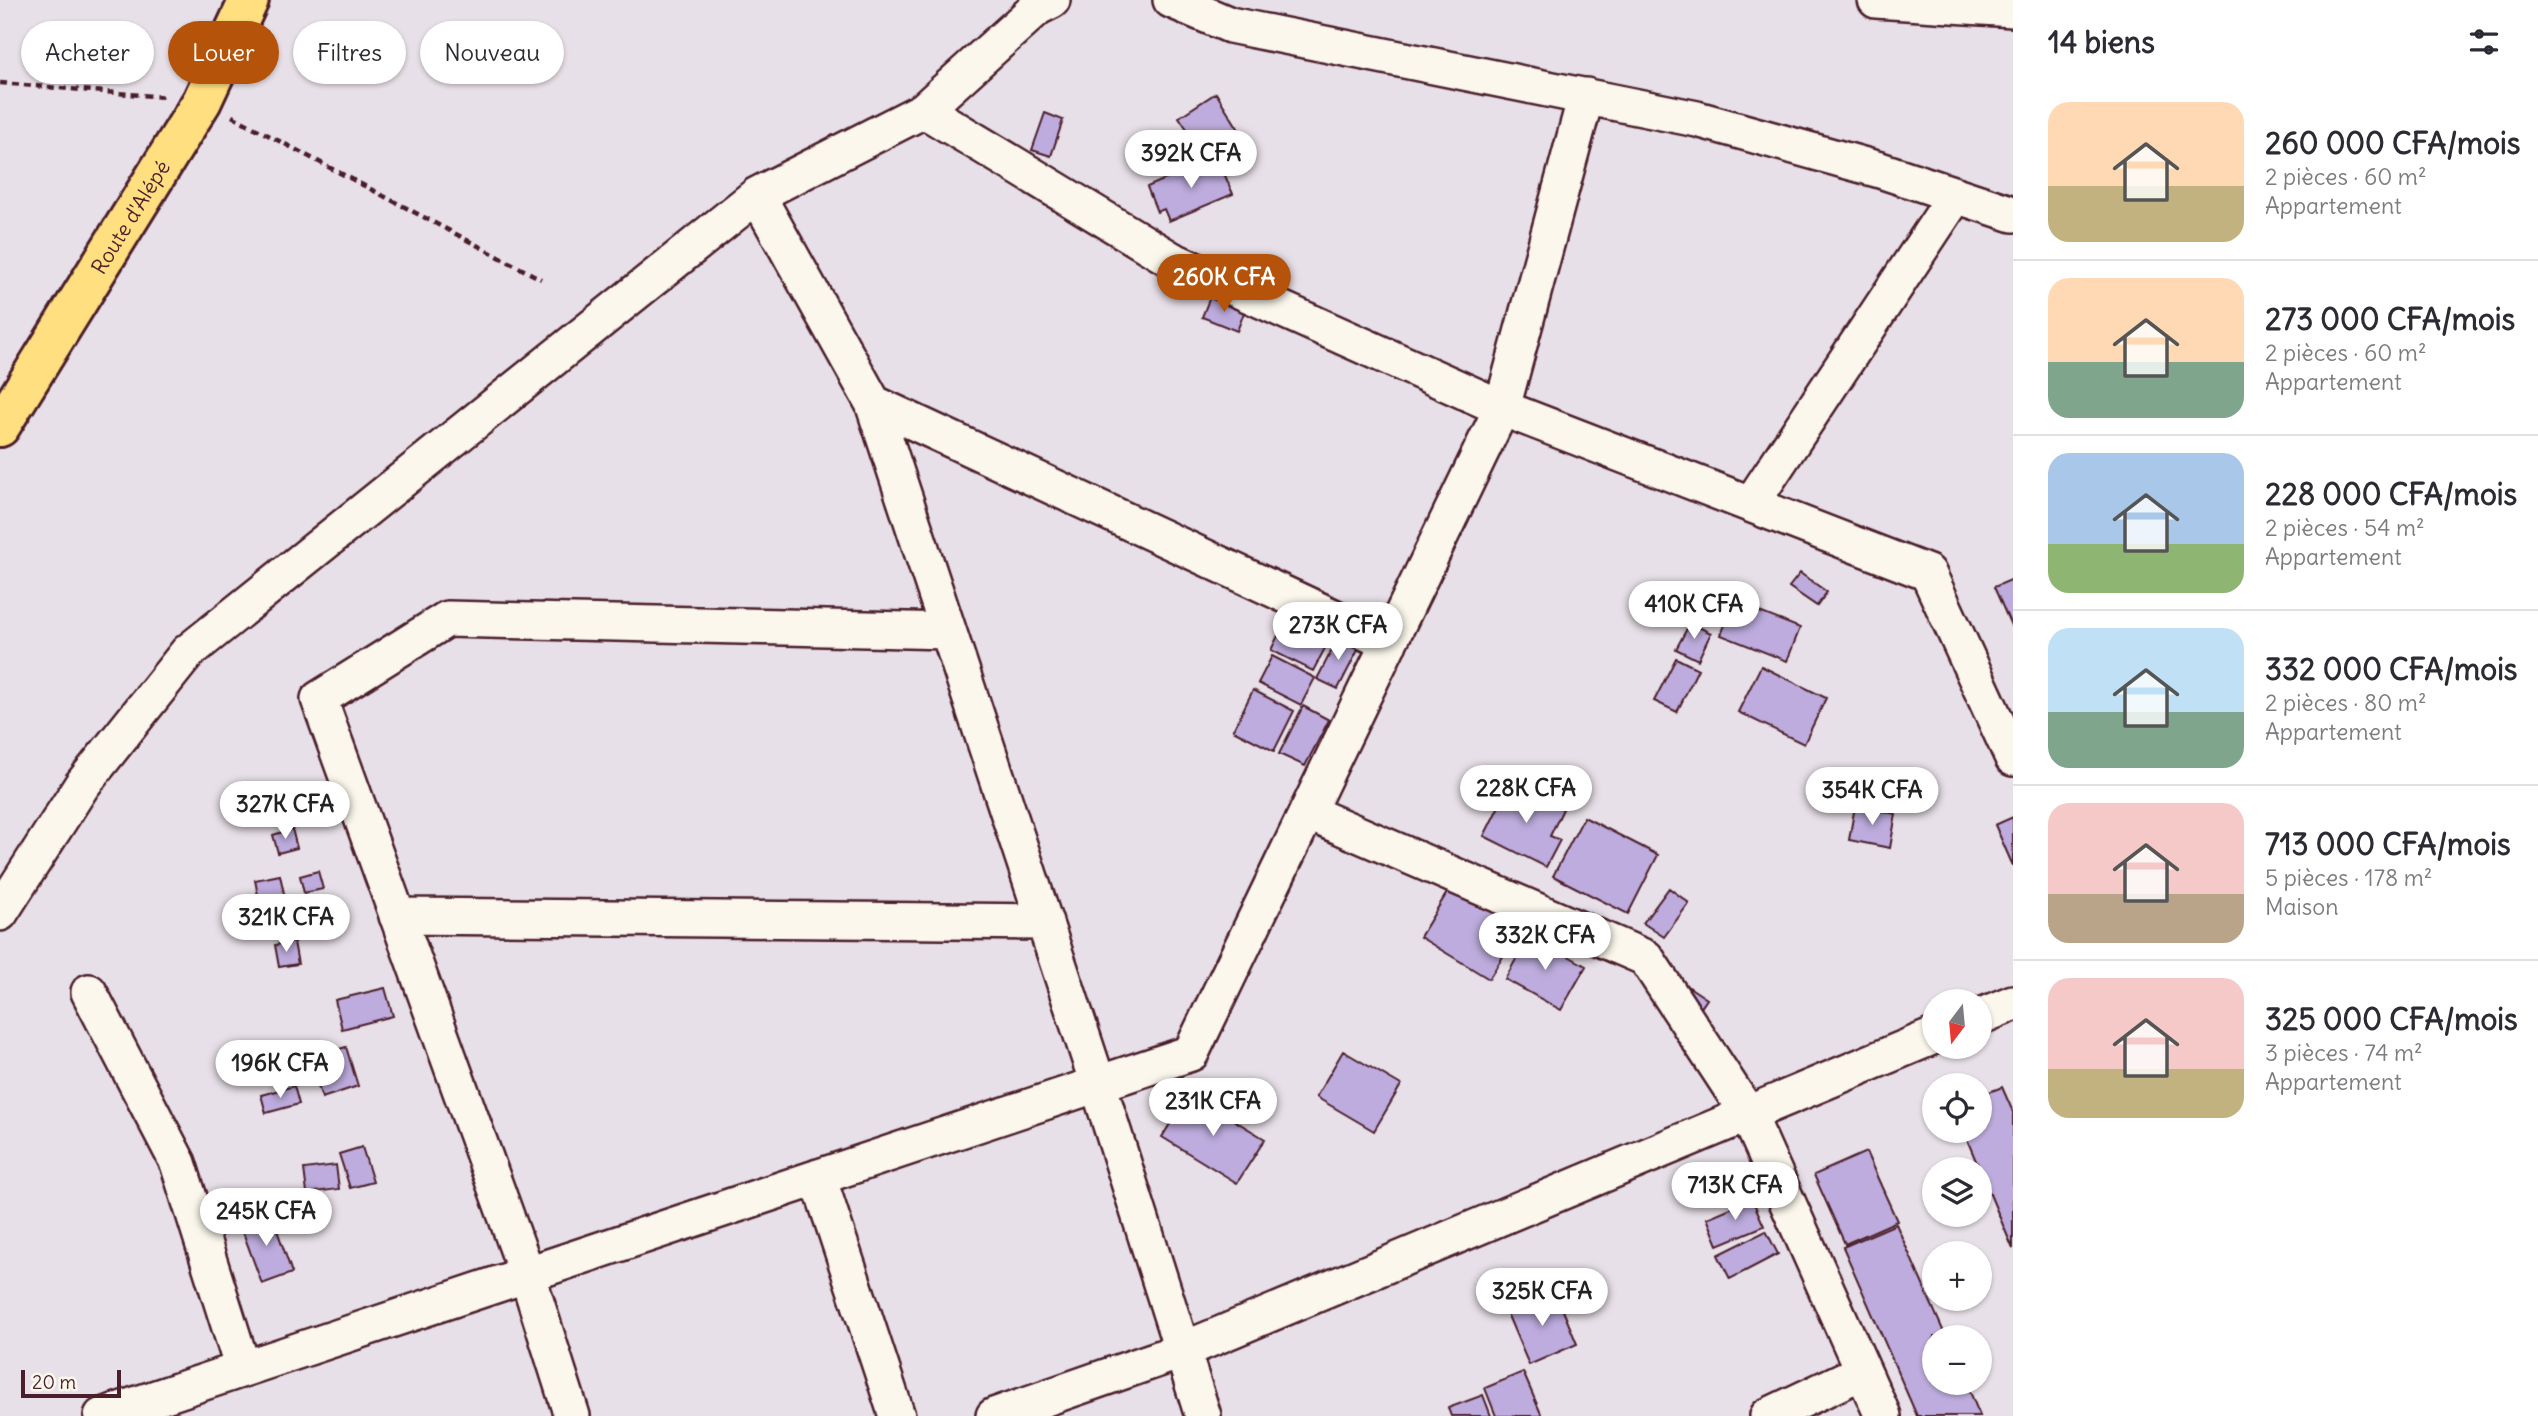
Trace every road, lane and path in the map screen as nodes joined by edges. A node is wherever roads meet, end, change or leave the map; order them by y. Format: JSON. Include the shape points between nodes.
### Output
{"nodes":[{"id":1,"x":249,"y":0,"type":"edge"},
{"id":2,"x":1052,"y":0,"type":"edge"},
{"id":3,"x":1171,"y":0,"type":"edge"},
{"id":4,"x":1876,"y":0,"type":"edge"},
{"id":5,"x":2013,"y":9,"type":"edge"},
{"id":6,"x":0,"y":83,"type":"edge"},
{"id":7,"x":1586,"y":96,"type":"junction"},
{"id":8,"x":202,"y":101,"type":"junction"},
{"id":9,"x":924,"y":110,"type":"junction"},
{"id":10,"x":757,"y":195,"type":"junction"},
{"id":11,"x":1956,"y":195,"type":"junction"},
{"id":12,"x":2013,"y":214,"type":"edge"},
{"id":13,"x":541,"y":279,"type":"dead end"},
{"id":14,"x":873,"y":403,"type":"junction"},
{"id":15,"x":1502,"y":408,"type":"junction"},
{"id":16,"x":0,"y":427,"type":"edge"},
{"id":17,"x":1752,"y":504,"type":"junction"},
{"id":18,"x":948,"y":631,"type":"junction"},
{"id":19,"x":1389,"y":643,"type":"junction"},
{"id":20,"x":2013,"y":758,"type":"edge"},
{"id":21,"x":1307,"y":812,"type":"junction"},
{"id":22,"x":0,"y":913,"type":"edge"},
{"id":23,"x":397,"y":916,"type":"junction"},
{"id":24,"x":1045,"y":922,"type":"junction"},
{"id":25,"x":89,"y":992,"type":"dead end"},
{"id":26,"x":2013,"y":1003,"type":"edge"},
{"id":27,"x":1992,"y":1012,"type":"edge"},
{"id":28,"x":1922,"y":1041,"type":"edge"},
{"id":29,"x":1098,"y":1084,"type":"junction"},
{"id":30,"x":1748,"y":1114,"type":"junction"},
{"id":31,"x":818,"y":1177,"type":"junction"},
{"id":32,"x":527,"y":1274,"type":"junction"},
{"id":33,"x":1181,"y":1351,"type":"junction"},
{"id":34,"x":243,"y":1369,"type":"junction"},
{"id":35,"x":1863,"y":1371,"type":"junction"},
{"id":36,"x":102,"y":1416,"type":"edge"},
{"id":37,"x":572,"y":1416,"type":"edge"},
{"id":38,"x":897,"y":1416,"type":"edge"},
{"id":39,"x":993,"y":1416,"type":"edge"},
{"id":40,"x":1203,"y":1416,"type":"edge"},
{"id":41,"x":1768,"y":1416,"type":"edge"},
{"id":42,"x":1883,"y":1416,"type":"edge"}],
"edges":[{"from":1,"to":8,"type":"main road","name":"Route d'Alépé"},
{"from":2,"to":9,"type":"street","via":[[1038,7]]},
{"from":3,"to":7,"type":"street","via":[[1230,25]]},
{"from":4,"to":5,"type":"street"},
{"from":6,"to":8,"type":"path"},
{"from":7,"to":11,"type":"street","via":[[1697,119]]},
{"from":7,"to":15,"type":"street"},
{"from":8,"to":13,"type":"path"},
{"from":8,"to":16,"type":"main road","name":"Route d'Alépé"},
{"from":9,"to":10,"type":"street"},
{"from":9,"to":15,"type":"street","via":[[1172,260]]},
{"from":10,"to":14,"type":"street"},
{"from":10,"to":22,"type":"street","via":[[188,652],[82,785]]},
{"from":11,"to":12,"type":"street"},
{"from":11,"to":17,"type":"street"},
{"from":14,"to":18,"type":"street"},
{"from":14,"to":19,"type":"street"},
{"from":15,"to":17,"type":"street"},
{"from":15,"to":19,"type":"street"},
{"from":17,"to":20,"type":"street","via":[[1928,573]]},
{"from":18,"to":23,"type":"street","via":[[447,619],[319,699]]},
{"from":18,"to":24,"type":"street"},
{"from":19,"to":21,"type":"street"},
{"from":21,"to":29,"type":"street","via":[[1191,1053]]},
{"from":21,"to":30,"type":"street","via":[[1646,958]]},
{"from":23,"to":24,"type":"street"},
{"from":23,"to":32,"type":"street"},
{"from":24,"to":29,"type":"street"},
{"from":25,"to":34,"type":"street","via":[[178,1163]]},
{"from":26,"to":27,"type":"street"},
{"from":28,"to":30,"type":"street"},
{"from":29,"to":31,"type":"street"},
{"from":29,"to":33,"type":"street"},
{"from":30,"to":33,"type":"street"},
{"from":30,"to":35,"type":"street"},
{"from":31,"to":32,"type":"street"},
{"from":31,"to":38,"type":"street"},
{"from":32,"to":34,"type":"street"},
{"from":32,"to":37,"type":"street"},
{"from":33,"to":39,"type":"street"},
{"from":33,"to":40,"type":"street"},
{"from":34,"to":36,"type":"street"},
{"from":35,"to":41,"type":"street"},
{"from":35,"to":42,"type":"street"}]}
